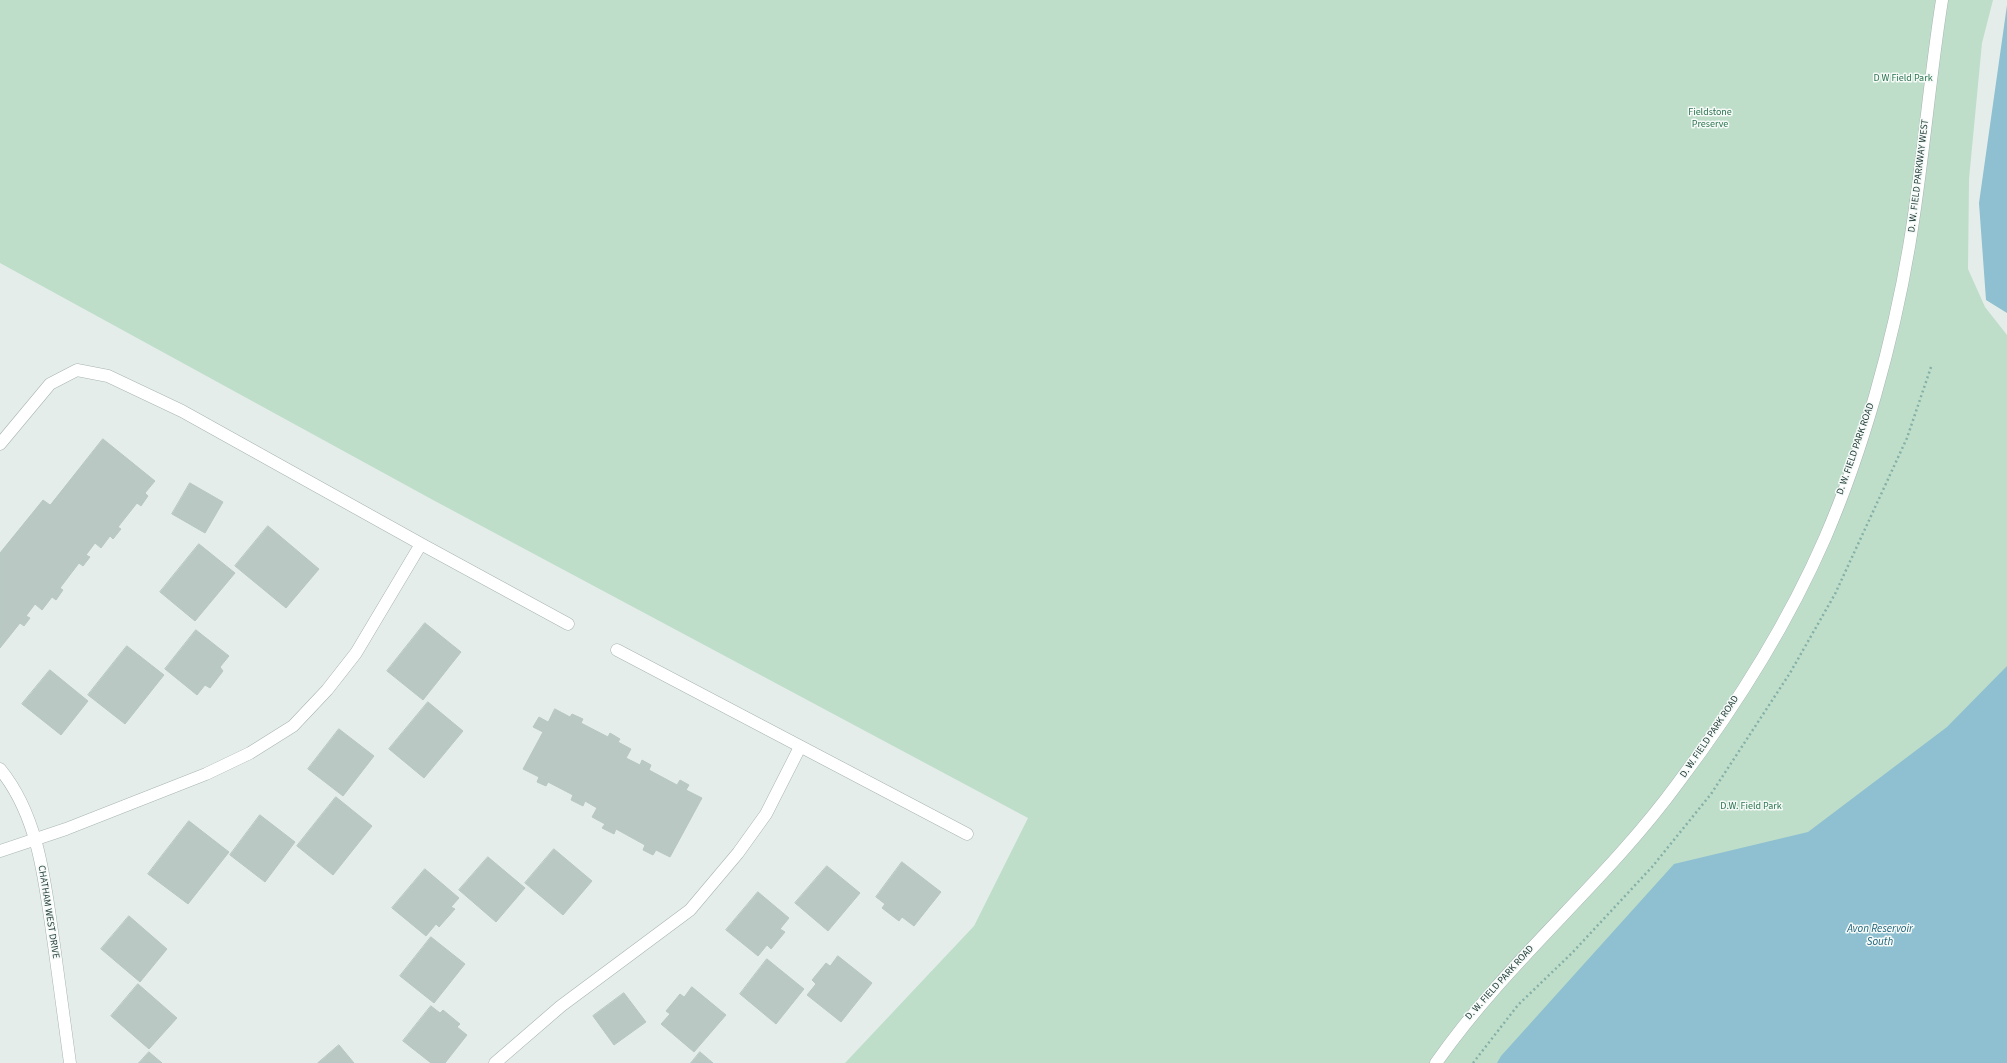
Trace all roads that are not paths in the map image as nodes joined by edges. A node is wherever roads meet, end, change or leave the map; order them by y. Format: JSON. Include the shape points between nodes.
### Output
{"nodes":[{"id":1,"x":1942,"y":0,"type":"edge"},
{"id":2,"x":1886,"y":351,"type":"joint"},
{"id":3,"x":0,"y":444,"type":"edge"},
{"id":4,"x":421,"y":544,"type":"junction"},
{"id":5,"x":568,"y":624,"type":"dead end"},
{"id":6,"x":617,"y":650,"type":"dead end"},
{"id":7,"x":800,"y":747,"type":"junction"},
{"id":8,"x":0,"y":769,"type":"edge"},
{"id":9,"x":967,"y":834,"type":"dead end"},
{"id":10,"x":34,"y":838,"type":"junction"},
{"id":11,"x":0,"y":851,"type":"edge"},
{"id":12,"x":70,"y":1063,"type":"edge"},
{"id":13,"x":495,"y":1063,"type":"edge"},
{"id":14,"x":1436,"y":1063,"type":"edge"}],
"edges":[{"from":1,"to":2,"type":"street","name":"D. W. FIELD PARKWAY WEST","via":[[1910,247]]},
{"from":2,"to":14,"type":"street","name":"D. W. FIELD PARK ROAD","via":[[1860,440],[1825,537],[1788,613],[1740,692],[1678,784],[1635,837],[1474,1011]]},
{"from":3,"to":4,"type":"street","via":[[50,384],[77,370],[108,376],[182,411]]},
{"from":4,"to":5,"type":"street"},
{"from":4,"to":10,"type":"street","via":[[356,653],[327,690],[293,726],[250,753],[206,774],[66,829]]},
{"from":6,"to":7,"type":"street"},
{"from":7,"to":9,"type":"street"},
{"from":7,"to":13,"type":"street","via":[[766,814],[738,853],[690,910],[561,1006]]},
{"from":8,"to":10,"type":"street","name":"CHATHAM WEST DRIVE","via":[[18,798]]},
{"from":10,"to":11,"type":"street"},
{"from":10,"to":12,"type":"street","name":"CHATHAM WEST DRIVE","via":[[44,879]]}]}
